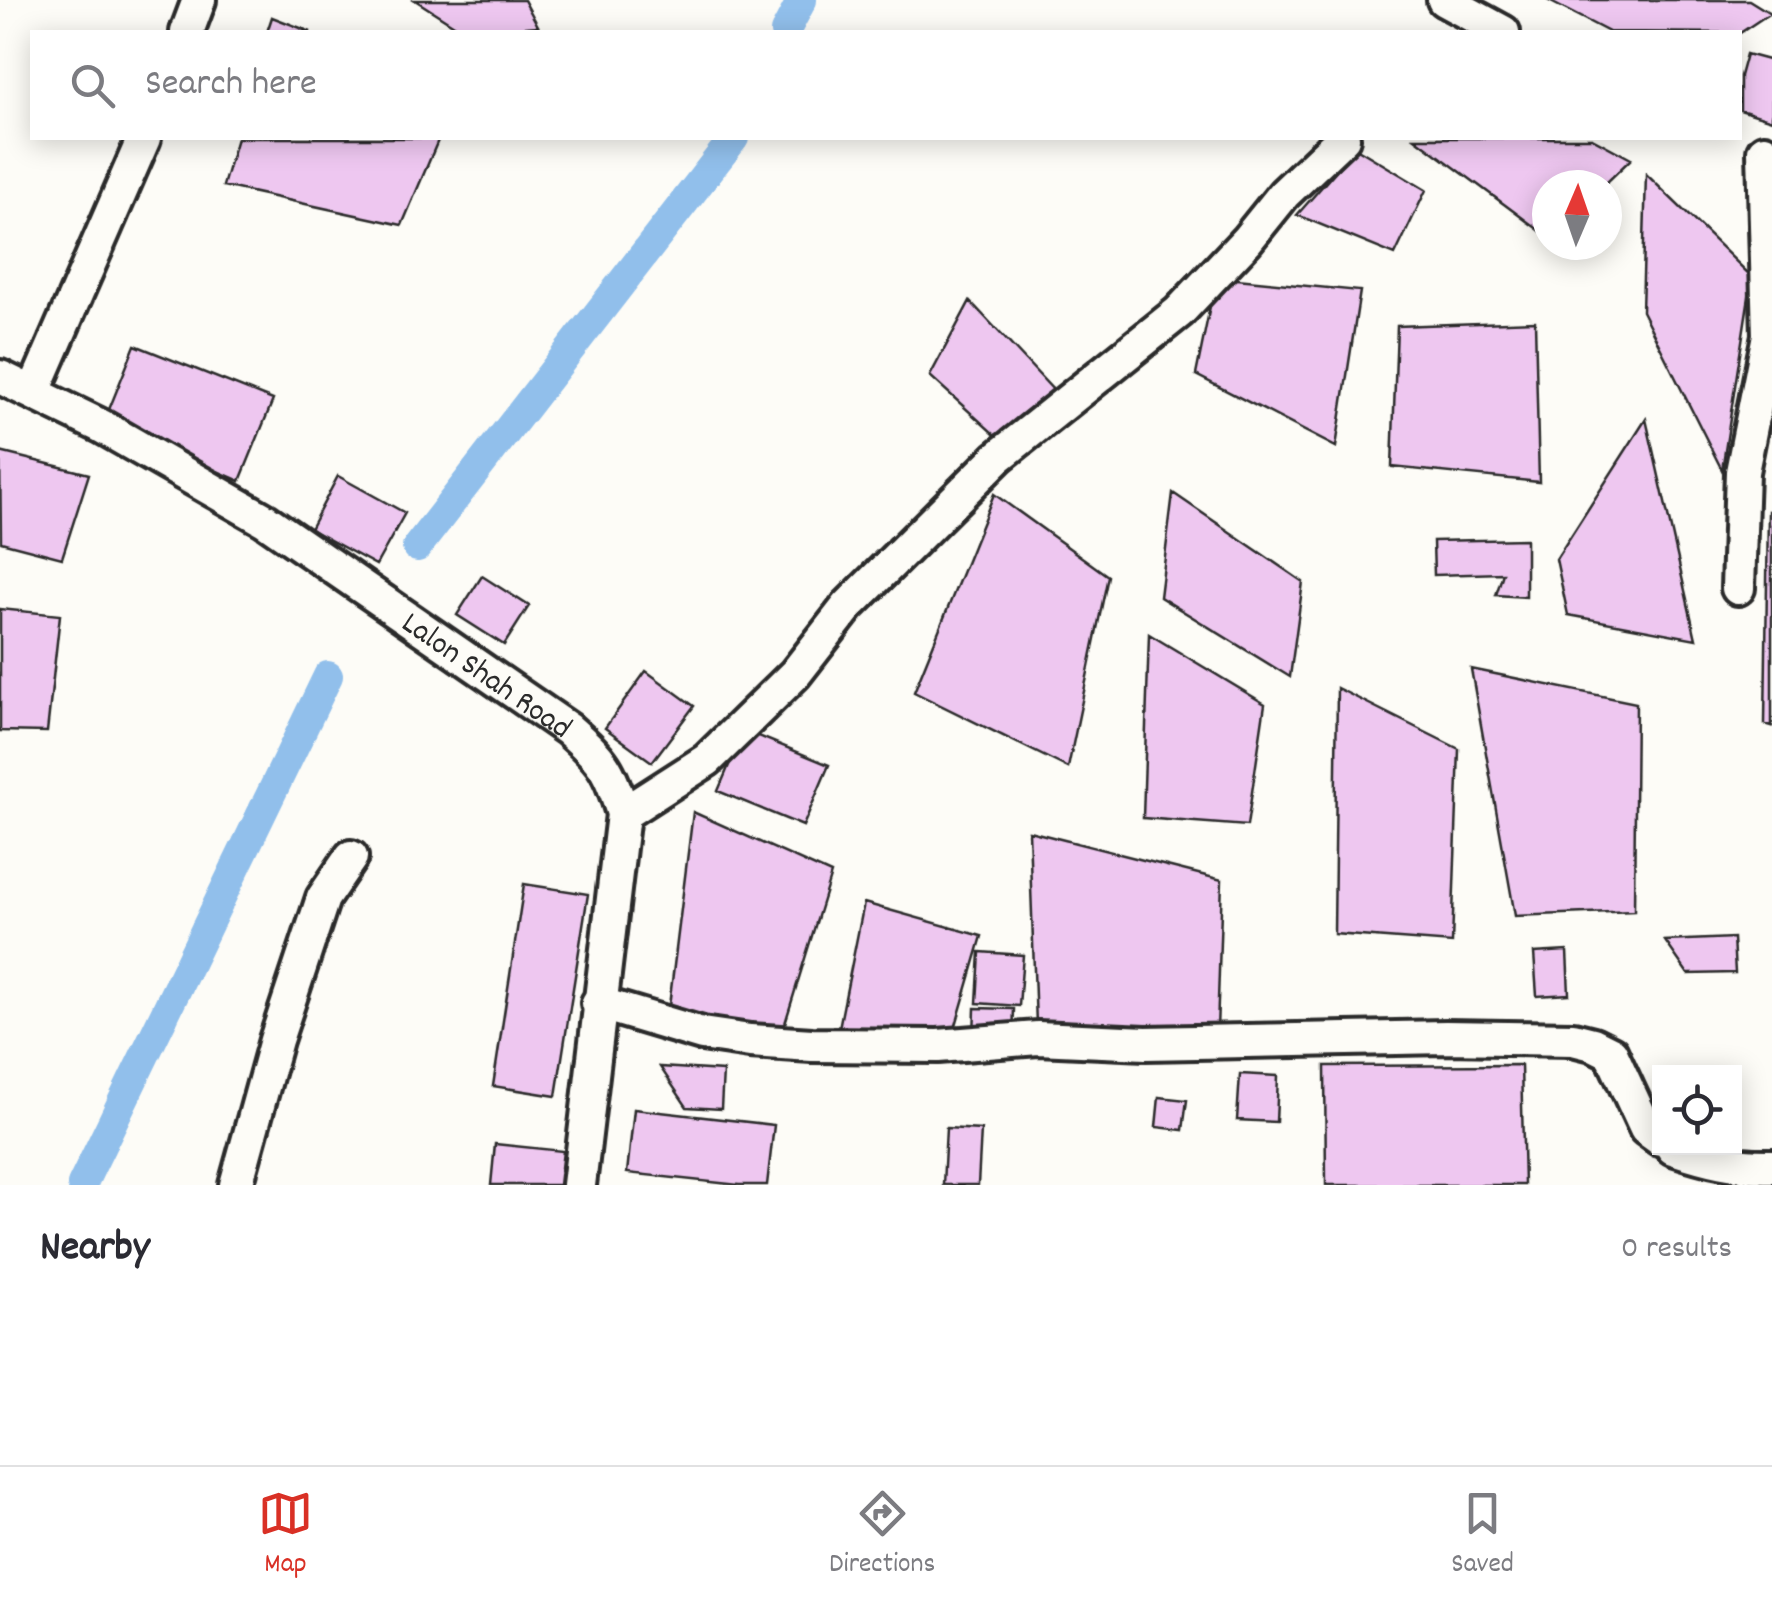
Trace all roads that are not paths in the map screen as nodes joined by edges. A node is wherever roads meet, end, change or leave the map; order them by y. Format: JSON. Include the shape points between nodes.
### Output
{"nodes":[{"id":1,"x":199,"y":0,"type":"edge"},
{"id":2,"x":1444,"y":0,"type":"edge"},
{"id":3,"x":188,"y":30,"type":"edge"},
{"id":4,"x":1492,"y":30,"type":"edge"},
{"id":5,"x":143,"y":140,"type":"edge"},
{"id":6,"x":1341,"y":140,"type":"edge"},
{"id":7,"x":1757,"y":147,"type":"edge"},
{"id":8,"x":0,"y":378,"type":"edge"},
{"id":9,"x":34,"y":391,"type":"junction"},
{"id":10,"x":1738,"y":588,"type":"dead end"},
{"id":11,"x":623,"y":814,"type":"junction"},
{"id":12,"x":351,"y":857,"type":"dead end"},
{"id":13,"x":598,"y":1003,"type":"junction"},
{"id":14,"x":1652,"y":1133,"type":"edge"},
{"id":15,"x":1694,"y":1155,"type":"edge"},
{"id":16,"x":1772,"y":1166,"type":"edge"},
{"id":17,"x":236,"y":1185,"type":"edge"},
{"id":18,"x":579,"y":1185,"type":"edge"}],
"edges":[{"from":1,"to":3,"type":"street"},
{"from":2,"to":4,"type":"street"},
{"from":5,"to":9,"type":"street"},
{"from":6,"to":11,"type":"street","via":[[1179,312],[998,457],[848,606],[795,674],[708,760]]},
{"from":7,"to":10,"type":"street","via":[[1769,334],[1742,472]]},
{"from":8,"to":9,"type":"street","name":"Lalon Shah Road"},
{"from":9,"to":11,"type":"street","name":"Lalon Shah Road","via":[[265,520],[568,730],[612,775]]},
{"from":11,"to":13,"type":"street","name":"Lalon Shah Road"},
{"from":12,"to":17,"type":"street","via":[[323,898]]},
{"from":13,"to":14,"type":"street","via":[[702,1034],[850,1046],[1038,1038],[1573,1039],[1611,1053]]},
{"from":13,"to":18,"type":"street","name":"Lalon Shah Road"},
{"from":15,"to":16,"type":"street"}]}
